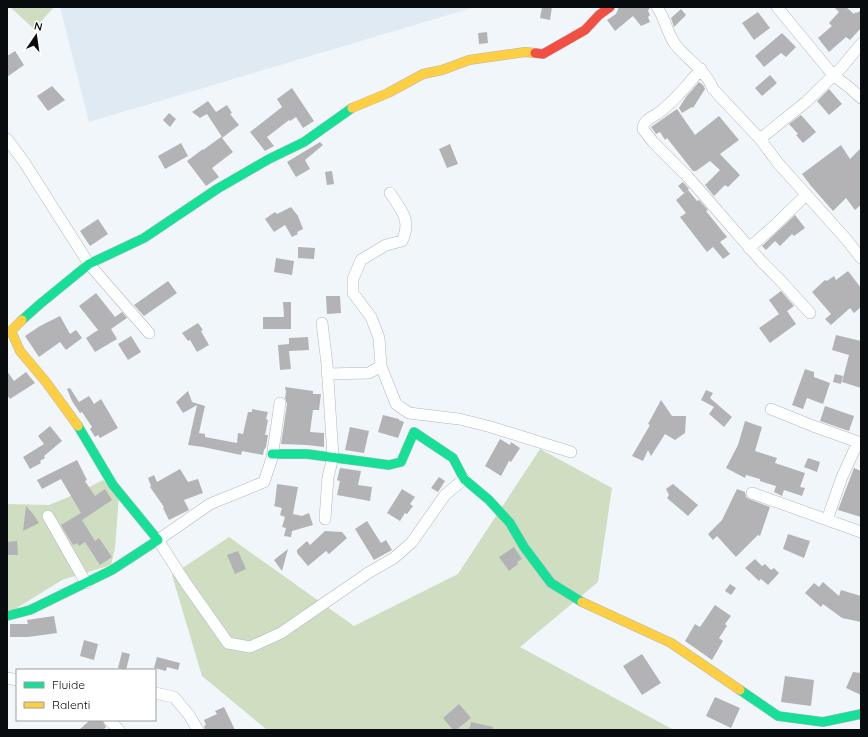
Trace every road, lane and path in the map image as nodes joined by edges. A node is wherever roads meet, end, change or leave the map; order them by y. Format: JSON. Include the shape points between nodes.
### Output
{"nodes":[{"id":1,"x":610,"y":7,"type":"edge"},
{"id":2,"x":657,"y":7,"type":"edge"},
{"id":3,"x":777,"y":7,"type":"edge"},
{"id":4,"x":861,"y":44,"type":"edge"},
{"id":5,"x":701,"y":69,"type":"junction"},
{"id":6,"x":833,"y":75,"type":"junction"},
{"id":7,"x":861,"y":98,"type":"edge"},
{"id":8,"x":7,"y":139,"type":"edge"},
{"id":9,"x":760,"y":139,"type":"junction"},
{"id":10,"x":390,"y":193,"type":"dead end"},
{"id":11,"x":806,"y":195,"type":"junction"},
{"id":12,"x":749,"y":248,"type":"junction"},
{"id":13,"x":861,"y":258,"type":"edge"},
{"id":14,"x":89,"y":264,"type":"junction"},
{"id":15,"x":810,"y":313,"type":"dead end"},
{"id":16,"x":322,"y":324,"type":"dead end"},
{"id":17,"x":9,"y":328,"type":"edge"},
{"id":18,"x":149,"y":333,"type":"dead end"},
{"id":19,"x":381,"y":366,"type":"junction"},
{"id":20,"x":328,"y":374,"type":"junction"},
{"id":21,"x":280,"y":403,"type":"dead end"},
{"id":22,"x":771,"y":409,"type":"dead end"},
{"id":23,"x":859,"y":437,"type":"edge"},
{"id":24,"x":571,"y":452,"type":"dead end"},
{"id":25,"x":272,"y":454,"type":"junction"},
{"id":26,"x":333,"y":457,"type":"junction"},
{"id":27,"x":464,"y":479,"type":"junction"},
{"id":28,"x":752,"y":493,"type":"dead end"},
{"id":29,"x":48,"y":516,"type":"dead end"},
{"id":30,"x":325,"y":519,"type":"dead end"},
{"id":31,"x":827,"y":520,"type":"junction"},
{"id":32,"x":861,"y":532,"type":"edge"},
{"id":33,"x":158,"y":540,"type":"junction"},
{"id":34,"x":86,"y":583,"type":"junction"},
{"id":35,"x":7,"y":616,"type":"edge"},
{"id":36,"x":156,"y":693,"type":"edge"},
{"id":37,"x":861,"y":714,"type":"edge"},
{"id":38,"x":111,"y":721,"type":"edge"},
{"id":39,"x":120,"y":730,"type":"edge"},
{"id":40,"x":198,"y":730,"type":"edge"}],
"edges":[{"from":1,"to":14,"type":"street","via":[[585,30],[543,54],[525,52],[469,60],[423,74],[388,93],[356,106],[304,142],[217,189],[144,238]]},
{"from":2,"to":5,"type":"street","via":[[675,43]]},
{"from":3,"to":6,"type":"street"},
{"from":4,"to":6,"type":"street"},
{"from":5,"to":9,"type":"street","via":[[713,89]]},
{"from":5,"to":12,"type":"street","via":[[677,96],[646,121],[643,129]]},
{"from":6,"to":7,"type":"street"},
{"from":6,"to":9,"type":"street","via":[[806,102]]},
{"from":8,"to":14,"type":"street"},
{"from":9,"to":11,"type":"street"},
{"from":10,"to":19,"type":"street","via":[[406,219],[405,234],[402,241],[386,246],[361,260],[353,279],[352,293],[371,317],[379,338]]},
{"from":11,"to":12,"type":"street"},
{"from":11,"to":13,"type":"street"},
{"from":12,"to":15,"type":"street"},
{"from":14,"to":17,"type":"street"},
{"from":14,"to":18,"type":"street"},
{"from":16,"to":20,"type":"street"},
{"from":17,"to":33,"type":"street","via":[[20,351],[75,421],[114,485]]},
{"from":19,"to":20,"type":"street","via":[[369,374]]},
{"from":19,"to":24,"type":"street","via":[[396,404],[409,413],[459,419]]},
{"from":20,"to":26,"type":"street"},
{"from":21,"to":25,"type":"street"},
{"from":22,"to":23,"type":"street","via":[[813,426]]},
{"from":23,"to":31,"type":"street"},
{"from":25,"to":26,"type":"street"},
{"from":25,"to":33,"type":"street","via":[[264,482],[210,504]]},
{"from":26,"to":27,"type":"street","via":[[389,465],[401,462],[414,432],[453,458]]},
{"from":26,"to":30,"type":"street","via":[[328,477]]},
{"from":27,"to":33,"type":"street","via":[[445,495],[412,542],[394,558],[281,633],[250,647],[228,643]]},
{"from":27,"to":37,"type":"street","via":[[489,500],[510,523],[551,583],[586,604],[671,642],[778,716],[823,722]]},
{"from":28,"to":31,"type":"street"},
{"from":29,"to":34,"type":"street"},
{"from":31,"to":32,"type":"street"},
{"from":33,"to":34,"type":"street","via":[[112,570]]},
{"from":34,"to":35,"type":"street","via":[[30,610]]},
{"from":36,"to":40,"type":"street","via":[[174,697]]},
{"from":38,"to":39,"type":"street"}]}
